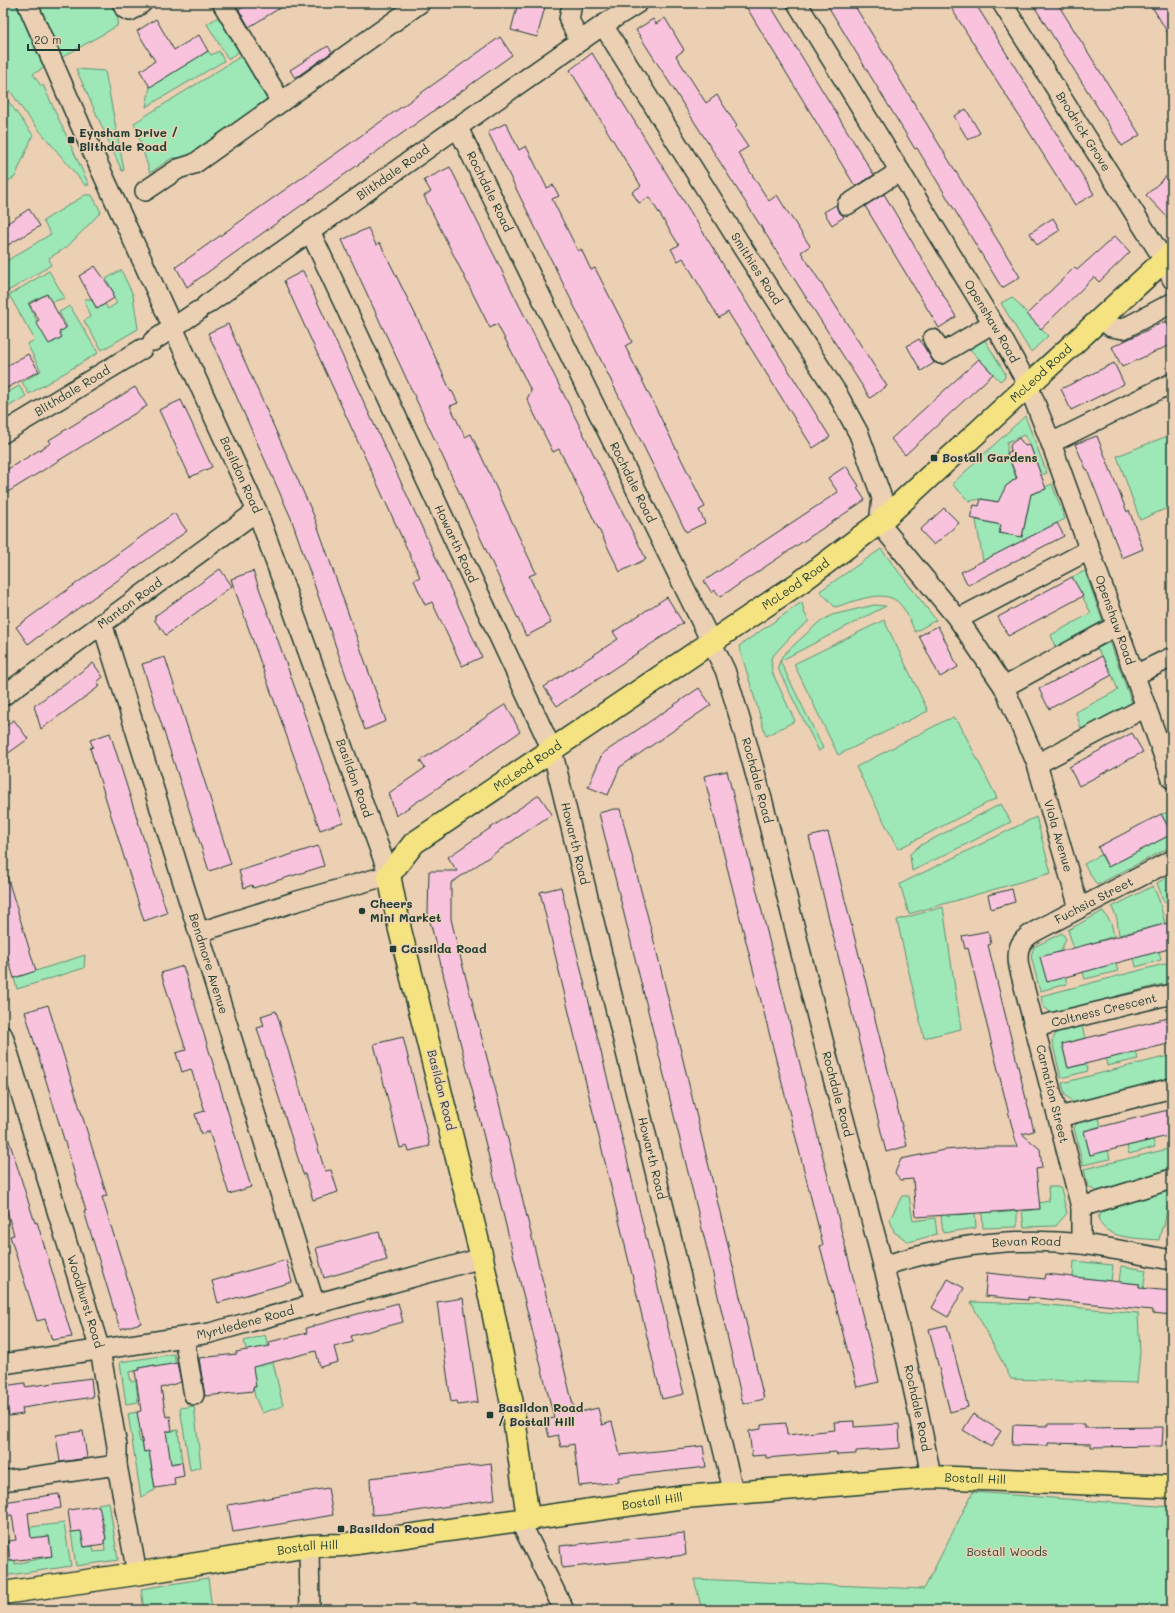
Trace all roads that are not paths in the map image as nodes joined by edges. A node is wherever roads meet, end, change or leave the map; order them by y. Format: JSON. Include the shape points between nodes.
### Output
{"nodes":[{"id":1,"x":27,"y":3,"type":"edge"},
{"id":2,"x":122,"y":3,"type":"edge"},
{"id":3,"x":142,"y":3,"type":"edge"},
{"id":4,"x":222,"y":3,"type":"edge"},
{"id":5,"x":420,"y":3,"type":"edge"},
{"id":6,"x":572,"y":3,"type":"edge"},
{"id":7,"x":797,"y":3,"type":"edge"},
{"id":8,"x":1002,"y":3,"type":"edge"},
{"id":9,"x":628,"y":6,"type":"edge"},
{"id":10,"x":603,"y":25,"type":"junction"},
{"id":11,"x":580,"y":41,"type":"junction"},
{"id":12,"x":281,"y":102,"type":"junction"},
{"id":13,"x":458,"y":128,"type":"junction"},
{"id":14,"x":900,"y":171,"type":"junction"},
{"id":15,"x":145,"y":192,"type":"dead end"},
{"id":16,"x":847,"y":206,"type":"dead end"},
{"id":17,"x":310,"y":231,"type":"junction"},
{"id":18,"x":1169,"y":264,"type":"edge"},
{"id":19,"x":1172,"y":303,"type":"edge"},
{"id":20,"x":1102,"y":319,"type":"junction"},
{"id":21,"x":992,"y":323,"type":"junction"},
{"id":22,"x":173,"y":328,"type":"junction"},
{"id":23,"x":932,"y":339,"type":"dead end"},
{"id":24,"x":1172,"y":383,"type":"edge"},
{"id":25,"x":1028,"y":385,"type":"junction"},
{"id":26,"x":3,"y":433,"type":"edge"},
{"id":27,"x":1051,"y":443,"type":"junction"},
{"id":28,"x":257,"y":511,"type":"junction"},
{"id":29,"x":879,"y":523,"type":"junction"},
{"id":30,"x":1089,"y":550,"type":"junction"},
{"id":31,"x":958,"y":619,"type":"junction"},
{"id":32,"x":102,"y":623,"type":"junction"},
{"id":33,"x":1116,"y":626,"type":"junction"},
{"id":34,"x":712,"y":641,"type":"junction"},
{"id":35,"x":1172,"y":657,"type":"edge"},
{"id":36,"x":1135,"y":675,"type":"junction"},
{"id":37,"x":1004,"y":687,"type":"junction"},
{"id":38,"x":3,"y":696,"type":"edge"},
{"id":39,"x":1146,"y":707,"type":"junction"},
{"id":40,"x":552,"y":750,"type":"junction"},
{"id":41,"x":1037,"y":764,"type":"junction"},
{"id":42,"x":1172,"y":779,"type":"edge"},
{"id":43,"x":1172,"y":860,"type":"edge"},
{"id":44,"x":389,"y":875,"type":"junction"},
{"id":45,"x":1079,"y":908,"type":"junction"},
{"id":46,"x":200,"y":932,"type":"junction"},
{"id":47,"x":1020,"y":945,"type":"joint"},
{"id":48,"x":1172,"y":994,"type":"edge"},
{"id":49,"x":1035,"y":1027,"type":"junction"},
{"id":50,"x":3,"y":1036,"type":"edge"},
{"id":51,"x":1172,"y":1088,"type":"edge"},
{"id":52,"x":1058,"y":1117,"type":"junction"},
{"id":53,"x":1172,"y":1179,"type":"edge"},
{"id":54,"x":1081,"y":1207,"type":"junction"},
{"id":55,"x":1081,"y":1244,"type":"junction"},
{"id":56,"x":482,"y":1258,"type":"junction"},
{"id":57,"x":1172,"y":1260,"type":"edge"},
{"id":58,"x":883,"y":1266,"type":"junction"},
{"id":59,"x":315,"y":1305,"type":"junction"},
{"id":60,"x":184,"y":1338,"type":"junction"},
{"id":61,"x":100,"y":1350,"type":"junction"},
{"id":62,"x":3,"y":1364,"type":"edge"},
{"id":63,"x":194,"y":1395,"type":"dead end"},
{"id":64,"x":118,"y":1464,"type":"junction"},
{"id":65,"x":931,"y":1477,"type":"junction"},
{"id":66,"x":3,"y":1481,"type":"edge"},
{"id":67,"x":1172,"y":1487,"type":"edge"},
{"id":68,"x":734,"y":1494,"type":"junction"},
{"id":69,"x":523,"y":1518,"type":"junction"},
{"id":70,"x":308,"y":1546,"type":"junction"},
{"id":71,"x":137,"y":1574,"type":"junction"},
{"id":72,"x":3,"y":1593,"type":"edge"},
{"id":73,"x":310,"y":1610,"type":"edge"},
{"id":74,"x":564,"y":1610,"type":"edge"}],
"edges":[{"from":1,"to":22,"type":"street","name":"Basildon Road"},
{"from":2,"to":3,"type":"street","via":[[125,9],[130,10]]},
{"from":4,"to":12,"type":"street"},
{"from":5,"to":12,"type":"street"},
{"from":6,"to":11,"type":"street","via":[[569,20]]},
{"from":7,"to":14,"type":"street","name":"Openshaw Road"},
{"from":8,"to":18,"type":"street","name":"Brodrick Grove"},
{"from":9,"to":10,"type":"street","name":"Blithdale Road"},
{"from":10,"to":11,"type":"street","name":"Blithdale Road"},
{"from":10,"to":29,"type":"street","name":"Smithies Road","via":[[837,393],[859,434],[882,498]]},
{"from":11,"to":13,"type":"street","name":"Blithdale Road"},
{"from":12,"to":15,"type":"street","via":[[194,164],[178,169]]},
{"from":13,"to":17,"type":"street","name":"Blithdale Road"},
{"from":13,"to":34,"type":"street","name":"Rochdale Road"},
{"from":14,"to":16,"type":"street"},
{"from":14,"to":21,"type":"street","name":"Openshaw Road"},
{"from":17,"to":22,"type":"street","name":"Blithdale Road"},
{"from":17,"to":40,"type":"street","name":"Howarth Road"},
{"from":18,"to":20,"type":"main road","name":"McLeod Road"},
{"from":19,"to":20,"type":"street","via":[[1122,329],[1111,327]]},
{"from":20,"to":25,"type":"main road","name":"McLeod Road"},
{"from":21,"to":23,"type":"street","via":[[941,354]]},
{"from":21,"to":25,"type":"street","name":"Openshaw Road"},
{"from":22,"to":26,"type":"street","name":"Blithdale Road"},
{"from":22,"to":28,"type":"street","name":"Basildon Road"},
{"from":24,"to":27,"type":"street"},
{"from":25,"to":27,"type":"street","name":"Openshaw Road"},
{"from":25,"to":29,"type":"main road","name":"McLeod Road"},
{"from":27,"to":30,"type":"street","name":"Openshaw Road"},
{"from":28,"to":32,"type":"street","name":"Manton Road"},
{"from":28,"to":44,"type":"street","name":"Basildon Road"},
{"from":29,"to":31,"type":"street","name":"Viola Avenue"},
{"from":29,"to":34,"type":"main road","name":"McLeod Road","via":[[802,581]]},
{"from":30,"to":31,"type":"street"},
{"from":30,"to":33,"type":"street","name":"Openshaw Road"},
{"from":31,"to":37,"type":"street","name":"Viola Avenue"},
{"from":32,"to":38,"type":"street","name":"Manton Road"},
{"from":32,"to":46,"type":"street","name":"Bendmore Avenue"},
{"from":33,"to":36,"type":"street","name":"Openshaw Road"},
{"from":33,"to":37,"type":"street"},
{"from":34,"to":40,"type":"main road","name":"McLeod Road"},
{"from":34,"to":58,"type":"street","name":"Rochdale Road","via":[[726,670],[749,746],[827,1057]]},
{"from":35,"to":36,"type":"street"},
{"from":36,"to":39,"type":"street","name":"Openshaw Road"},
{"from":37,"to":41,"type":"street","name":"Viola Avenue"},
{"from":39,"to":41,"type":"street"},
{"from":39,"to":42,"type":"street","name":"Openshaw Road"},
{"from":40,"to":44,"type":"main road","name":"McLeod Road","via":[[414,843]]},
{"from":40,"to":68,"type":"street","name":"Howarth Road"},
{"from":41,"to":45,"type":"street","name":"Viola Avenue"},
{"from":43,"to":45,"type":"street","name":"Fuchsia Street"},
{"from":44,"to":46,"type":"street"},
{"from":44,"to":56,"type":"main road","name":"Basildon Road"},
{"from":45,"to":47,"type":"street","name":"Fuchsia Street","via":[[1030,935]]},
{"from":46,"to":59,"type":"street","name":"Bendmore Avenue"},
{"from":47,"to":49,"type":"street","name":"Carnation Street","via":[[1017,957]]},
{"from":48,"to":49,"type":"street","name":"Coltness Crescent"},
{"from":49,"to":52,"type":"street","name":"Carnation Street"},
{"from":50,"to":61,"type":"street","name":"Woodhurst Road"},
{"from":51,"to":52,"type":"street"},
{"from":52,"to":54,"type":"street","name":"Carnation Street"},
{"from":53,"to":54,"type":"street"},
{"from":54,"to":55,"type":"street","name":"Carnation Street"},
{"from":55,"to":57,"type":"street","name":"Bevan Road"},
{"from":55,"to":58,"type":"street","name":"Bevan Road","via":[[984,1244],[950,1248]]},
{"from":56,"to":59,"type":"street","name":"Myrtledene Road"},
{"from":56,"to":69,"type":"main road","name":"Basildon Road","via":[[512,1404]]},
{"from":58,"to":65,"type":"street","name":"Rochdale Road","via":[[919,1410]]},
{"from":59,"to":60,"type":"street","name":"Myrtledene Road"},
{"from":60,"to":61,"type":"street","name":"Myrtledene Road"},
{"from":60,"to":63,"type":"street"},
{"from":61,"to":62,"type":"street","name":"Myrtledene Road"},
{"from":61,"to":64,"type":"street","name":"Woodhurst Road"},
{"from":64,"to":66,"type":"street"},
{"from":64,"to":71,"type":"street","name":"Woodhurst Road"},
{"from":65,"to":67,"type":"main road","name":"Bostall Hill"},
{"from":65,"to":68,"type":"main road","name":"Bostall Hill"},
{"from":68,"to":69,"type":"main road","name":"Bostall Hill","via":[[684,1497]]},
{"from":69,"to":70,"type":"main road","name":"Bostall Hill","via":[[342,1545]]},
{"from":69,"to":74,"type":"street"},
{"from":70,"to":71,"type":"main road","name":"Bostall Hill"},
{"from":70,"to":73,"type":"street"},
{"from":71,"to":72,"type":"main road","name":"Bostall Hill"}]}
